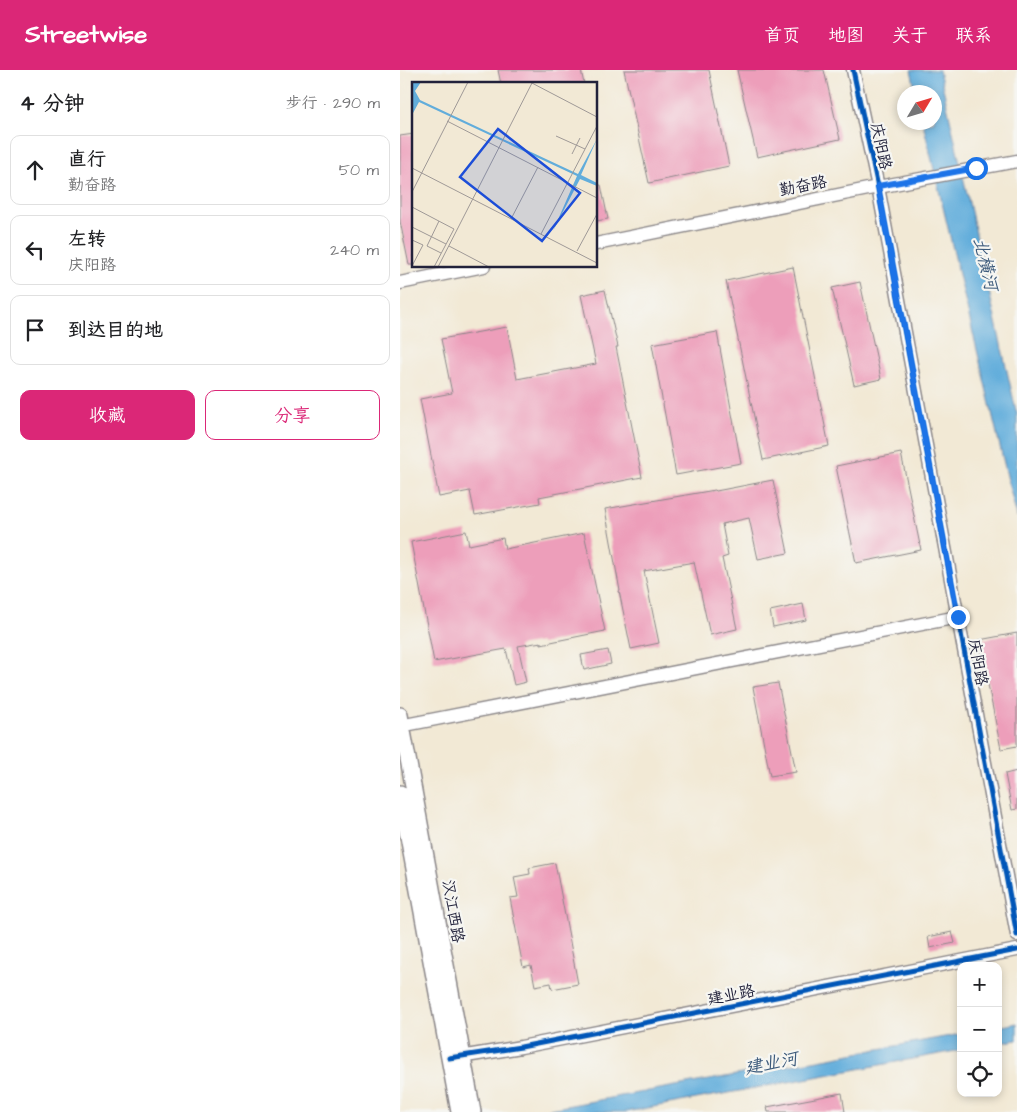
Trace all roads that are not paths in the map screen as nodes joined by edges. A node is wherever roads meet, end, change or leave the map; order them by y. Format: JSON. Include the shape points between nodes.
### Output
{"nodes":[{"id":1,"x":853,"y":70,"type":"edge"},
{"id":2,"x":1017,"y":161,"type":"edge"},
{"id":3,"x":878,"y":186,"type":"junction"},
{"id":4,"x":598,"y":244,"type":"edge"},
{"id":5,"x":474,"y":268,"type":"edge"},
{"id":6,"x":400,"y":283,"type":"edge"},
{"id":7,"x":958,"y":617,"type":"junction"},
{"id":8,"x":401,"y":722,"type":"edge"},
{"id":9,"x":400,"y":793,"type":"edge"},
{"id":10,"x":1017,"y":935,"type":"edge"},
{"id":11,"x":1017,"y":950,"type":"edge"},
{"id":12,"x":456,"y":1057,"type":"junction"},
{"id":13,"x":459,"y":1112,"type":"edge"},
{"id":14,"x":473,"y":1112,"type":"edge"}],
"edges":[{"from":1,"to":3,"type":"street","name":"庆阳路"},
{"from":2,"to":3,"type":"street","name":"勤奋路"},
{"from":3,"to":4,"type":"street","name":"勤奋路"},
{"from":3,"to":7,"type":"street","name":"庆阳路"},
{"from":5,"to":6,"type":"street"},
{"from":7,"to":8,"type":"street"},
{"from":7,"to":10,"type":"street","name":"庆阳路"},
{"from":8,"to":12,"type":"main road","name":"汉江西路"},
{"from":9,"to":12,"type":"main road","name":"汉江西路"},
{"from":11,"to":12,"type":"street","name":"建业路","via":[[521,1048]]},
{"from":12,"to":13,"type":"main road","name":"汉江西路"},
{"from":12,"to":14,"type":"main road","name":"汉江西路"}]}
